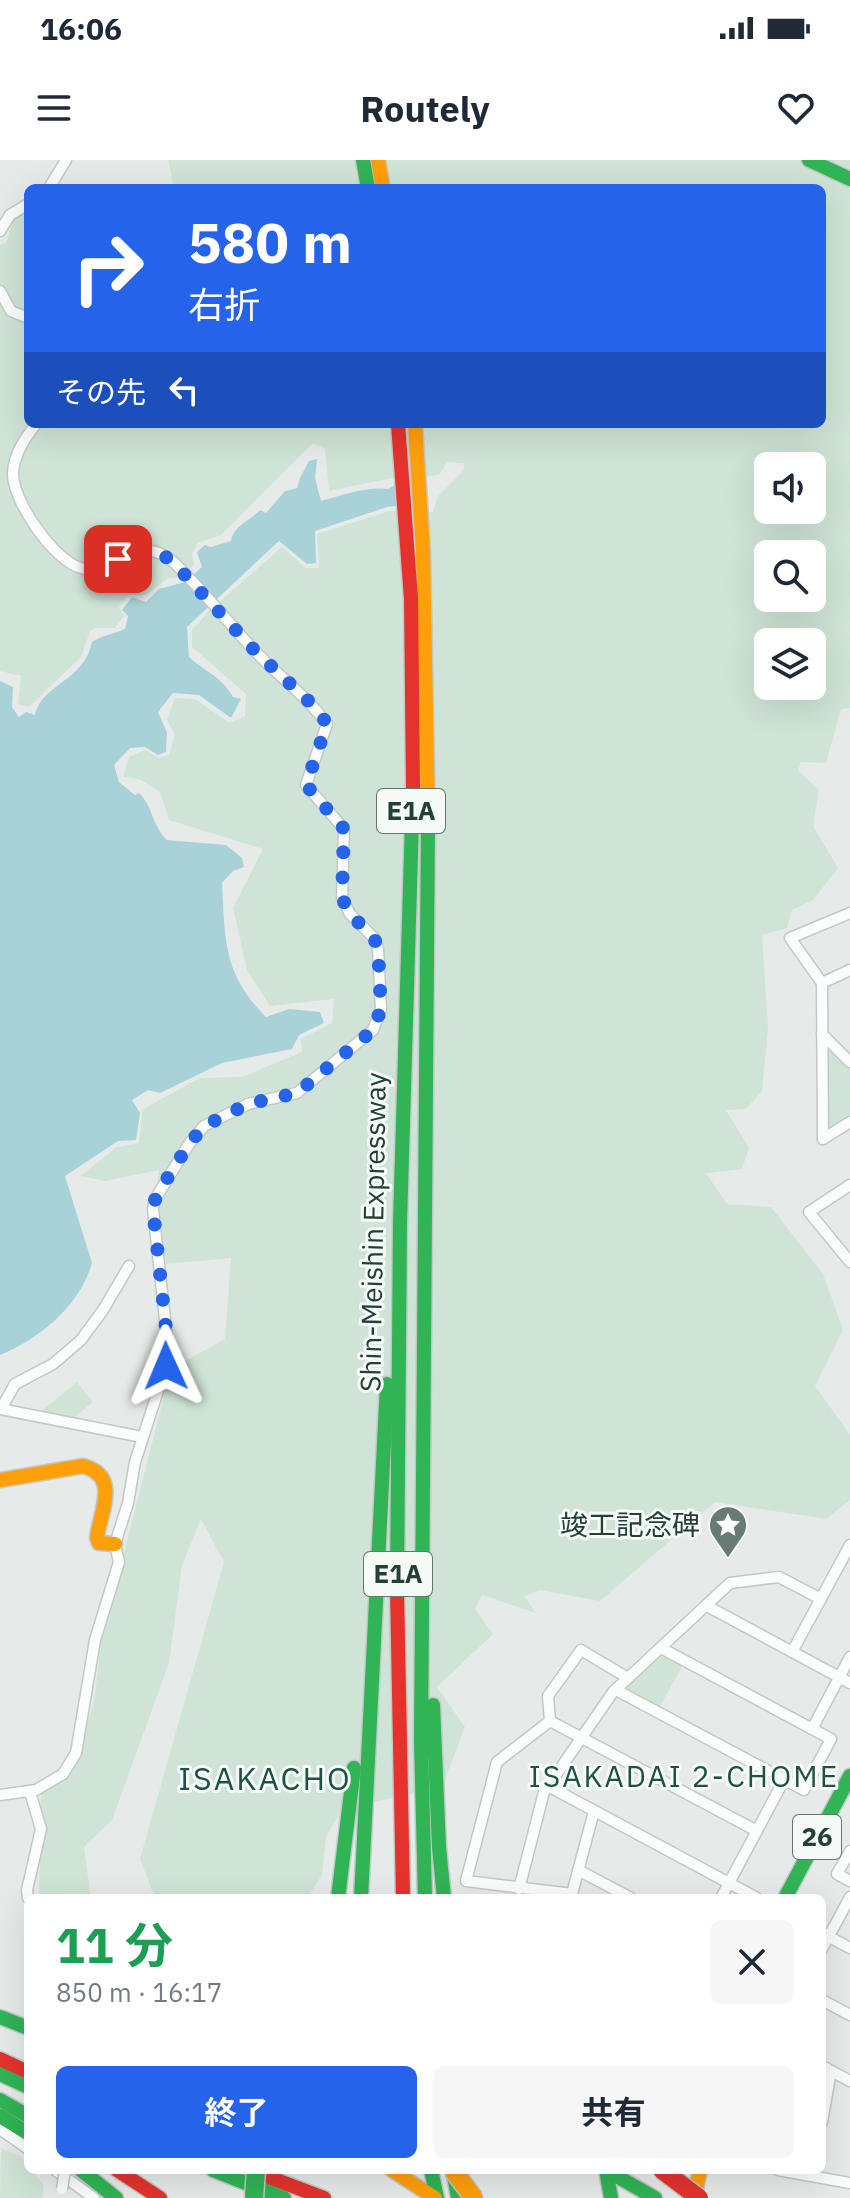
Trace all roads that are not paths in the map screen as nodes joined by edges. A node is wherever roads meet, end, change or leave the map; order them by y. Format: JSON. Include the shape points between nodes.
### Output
{"nodes":[{"id":1,"x":66,"y":160,"type":"edge"},
{"id":2,"x":363,"y":160,"type":"edge"},
{"id":3,"x":378,"y":160,"type":"edge"},
{"id":4,"x":809,"y":160,"type":"edge"},
{"id":5,"x":850,"y":179,"type":"edge"},
{"id":6,"x":51,"y":184,"type":"edge"},
{"id":7,"x":367,"y":184,"type":"edge"},
{"id":8,"x":382,"y":184,"type":"edge"},
{"id":9,"x":24,"y":206,"type":"edge"},
{"id":10,"x":0,"y":231,"type":"edge"},
{"id":11,"x":0,"y":291,"type":"edge"},
{"id":12,"x":24,"y":316,"type":"edge"},
{"id":13,"x":33,"y":428,"type":"edge"},
{"id":14,"x":408,"y":432,"type":"edge"},
{"id":15,"x":416,"y":551,"type":"junction"},
{"id":16,"x":850,"y":913,"type":"edge"},
{"id":17,"x":848,"y":974,"type":"edge"},
{"id":18,"x":822,"y":983,"type":"junction"},
{"id":19,"x":822,"y":1034,"type":"junction"},
{"id":20,"x":850,"y":1062,"type":"edge"},
{"id":21,"x":850,"y":1122,"type":"edge"},
{"id":22,"x":850,"y":1185,"type":"edge"},
{"id":23,"x":399,"y":1250,"type":"junction"},
{"id":24,"x":848,"y":1255,"type":"edge"},
{"id":25,"x":129,"y":1266,"type":"dead end"},
{"id":26,"x":1,"y":1409,"type":"edge"},
{"id":27,"x":142,"y":1437,"type":"junction"},
{"id":28,"x":0,"y":1480,"type":"edge"},
{"id":29,"x":115,"y":1544,"type":"junction"},
{"id":30,"x":850,"y":1545,"type":"edge"},
{"id":31,"x":847,"y":1559,"type":"edge"},
{"id":32,"x":374,"y":1595,"type":"junction"},
{"id":33,"x":821,"y":1599,"type":"junction"},
{"id":34,"x":424,"y":1605,"type":"junction"},
{"id":35,"x":707,"y":1606,"type":"junction"},
{"id":36,"x":661,"y":1648,"type":"junction"},
{"id":37,"x":792,"y":1652,"type":"junction"},
{"id":38,"x":850,"y":1657,"type":"edge"},
{"id":39,"x":839,"y":1677,"type":"junction"},
{"id":40,"x":628,"y":1678,"type":"junction"},
{"id":41,"x":850,"y":1683,"type":"edge"},
{"id":42,"x":616,"y":1690,"type":"junction"},
{"id":43,"x":550,"y":1721,"type":"junction"},
{"id":44,"x":812,"y":1729,"type":"junction"},
{"id":45,"x":582,"y":1737,"type":"junction"},
{"id":46,"x":850,"y":1776,"type":"edge"},
{"id":47,"x":784,"y":1780,"type":"junction"},
{"id":48,"x":548,"y":1786,"type":"junction"},
{"id":49,"x":30,"y":1792,"type":"junction"},
{"id":50,"x":0,"y":1795,"type":"edge"},
{"id":51,"x":594,"y":1811,"type":"junction"},
{"id":52,"x":757,"y":1831,"type":"junction"},
{"id":53,"x":850,"y":1851,"type":"edge"},
{"id":54,"x":578,"y":1870,"type":"junction"},
{"id":55,"x":850,"y":1881,"type":"edge"},
{"id":56,"x":729,"y":1883,"type":"junction"},
{"id":57,"x":519,"y":1889,"type":"junction"},
{"id":58,"x":28,"y":1894,"type":"edge"},
{"id":59,"x":338,"y":1894,"type":"edge"},
{"id":60,"x":361,"y":1894,"type":"edge"},
{"id":61,"x":403,"y":1894,"type":"edge"},
{"id":62,"x":425,"y":1894,"type":"edge"},
{"id":63,"x":445,"y":1894,"type":"edge"},
{"id":64,"x":623,"y":1894,"type":"edge"},
{"id":65,"x":723,"y":1894,"type":"edge"},
{"id":66,"x":750,"y":1894,"type":"edge"},
{"id":67,"x":787,"y":1894,"type":"edge"},
{"id":68,"x":850,"y":1897,"type":"edge"},
{"id":69,"x":826,"y":1933,"type":"edge"},
{"id":70,"x":826,"y":1935,"type":"edge"},
{"id":71,"x":850,"y":1948,"type":"edge"},
{"id":72,"x":826,"y":2002,"type":"edge"},
{"id":73,"x":0,"y":2010,"type":"edge"},
{"id":74,"x":850,"y":2015,"type":"edge"},
{"id":75,"x":24,"y":2016,"type":"edge"},
{"id":76,"x":0,"y":2017,"type":"edge"},
{"id":77,"x":24,"y":2026,"type":"edge"},
{"id":78,"x":0,"y":2059,"type":"edge"},
{"id":79,"x":827,"y":2068,"type":"edge"},
{"id":80,"x":24,"y":2070,"type":"edge"},
{"id":81,"x":0,"y":2074,"type":"edge"},
{"id":82,"x":850,"y":2081,"type":"edge"},
{"id":83,"x":24,"y":2085,"type":"edge"},
{"id":84,"x":0,"y":2100,"type":"edge"},
{"id":85,"x":24,"y":2114,"type":"edge"},
{"id":86,"x":0,"y":2116,"type":"edge"},
{"id":87,"x":0,"y":2129,"type":"edge"},
{"id":88,"x":24,"y":2131,"type":"edge"},
{"id":89,"x":24,"y":2146,"type":"edge"},
{"id":90,"x":64,"y":2174,"type":"edge"},
{"id":91,"x":66,"y":2174,"type":"edge"},
{"id":92,"x":123,"y":2174,"type":"edge"},
{"id":93,"x":223,"y":2174,"type":"edge"},
{"id":94,"x":253,"y":2174,"type":"edge"},
{"id":95,"x":263,"y":2174,"type":"edge"},
{"id":96,"x":398,"y":2174,"type":"edge"},
{"id":97,"x":432,"y":2174,"type":"edge"},
{"id":98,"x":454,"y":2174,"type":"edge"},
{"id":99,"x":456,"y":2174,"type":"edge"},
{"id":100,"x":607,"y":2174,"type":"edge"},
{"id":101,"x":613,"y":2174,"type":"edge"},
{"id":102,"x":667,"y":2174,"type":"edge"},
{"id":103,"x":699,"y":2174,"type":"edge"},
{"id":104,"x":817,"y":2174,"type":"edge"},
{"id":105,"x":90,"y":2183,"type":"edge"},
{"id":106,"x":850,"y":2183,"type":"edge"},
{"id":107,"x":61,"y":2194,"type":"edge"},
{"id":108,"x":116,"y":2198,"type":"edge"},
{"id":109,"x":160,"y":2198,"type":"edge"},
{"id":110,"x":254,"y":2198,"type":"edge"},
{"id":111,"x":284,"y":2198,"type":"edge"},
{"id":112,"x":324,"y":2198,"type":"edge"},
{"id":113,"x":436,"y":2198,"type":"edge"},
{"id":114,"x":458,"y":2198,"type":"edge"},
{"id":115,"x":474,"y":2198,"type":"edge"},
{"id":116,"x":611,"y":2198,"type":"edge"},
{"id":117,"x":655,"y":2198,"type":"edge"},
{"id":118,"x":696,"y":2198,"type":"edge"}],
"edges":[{"from":1,"to":6,"type":"street"},
{"from":2,"to":7,"type":"main road"},
{"from":3,"to":8,"type":"main road"},
{"from":4,"to":5,"type":"main road"},
{"from":9,"to":10,"type":"street","via":[[10,215]]},
{"from":11,"to":12,"type":"street","via":[[11,311]]},
{"from":13,"to":27,"type":"street","via":[[17,453],[13,476],[19,496],[58,555],[82,568],[98,569],[150,550],[166,556],[327,724],[306,785],[344,829],[342,898],[377,942],[381,1009],[368,1035],[297,1093],[248,1104],[204,1126],[156,1196],[166,1356]]},
{"from":14,"to":15,"type":"main road","name":"Shin-Meishin Expressway","number":"E1A"},
{"from":15,"to":23,"type":"main road","name":"Shin-Meishin Expressway","number":"E1A"},
{"from":15,"to":34,"type":"main road","name":"Shin-Meishin Expressway","number":"E1A","via":[[428,812]]},
{"from":16,"to":18,"type":"street","via":[[790,938]]},
{"from":17,"to":18,"type":"street"},
{"from":18,"to":19,"type":"street"},
{"from":19,"to":20,"type":"street"},
{"from":19,"to":21,"type":"street","via":[[823,1139]]},
{"from":22,"to":24,"type":"street","via":[[809,1212]]},
{"from":23,"to":32,"type":"main road"},
{"from":23,"to":61,"type":"main road","name":"Shin-Meishin Expressway","number":"E1A"},
{"from":25,"to":26,"type":"street","via":[[81,1340],[53,1364],[15,1384]]},
{"from":26,"to":27,"type":"street"},
{"from":27,"to":29,"type":"street"},
{"from":28,"to":29,"type":"main road","via":[[94,1468],[107,1488],[97,1537],[99,1543]]},
{"from":29,"to":49,"type":"street","via":[[119,1562],[95,1640],[76,1753],[63,1774]]},
{"from":30,"to":31,"type":"street"},
{"from":31,"to":33,"type":"street"},
{"from":32,"to":59,"type":"main road"},
{"from":32,"to":60,"type":"main road"},
{"from":33,"to":35,"type":"street","via":[[779,1577],[730,1583]]},
{"from":33,"to":37,"type":"street"},
{"from":34,"to":62,"type":"main road","name":"Shin-Meishin Expressway","number":"E1A"},
{"from":34,"to":63,"type":"main road"},
{"from":35,"to":36,"type":"street"},
{"from":35,"to":37,"type":"street"},
{"from":36,"to":40,"type":"street"},
{"from":36,"to":44,"type":"street"},
{"from":37,"to":39,"type":"street"},
{"from":38,"to":39,"type":"street"},
{"from":39,"to":41,"type":"street"},
{"from":39,"to":44,"type":"street"},
{"from":40,"to":42,"type":"street"},
{"from":40,"to":43,"type":"street","via":[[581,1650],[548,1696]]},
{"from":42,"to":45,"type":"street"},
{"from":42,"to":47,"type":"street"},
{"from":43,"to":45,"type":"street"},
{"from":43,"to":57,"type":"street","via":[[497,1762],[466,1881]]},
{"from":44,"to":47,"type":"street","via":[[831,1739],[804,1790]]},
{"from":45,"to":48,"type":"street"},
{"from":45,"to":52,"type":"street"},
{"from":46,"to":67,"type":"main road","number":"26"},
{"from":47,"to":52,"type":"street"},
{"from":48,"to":51,"type":"street"},
{"from":48,"to":57,"type":"street"},
{"from":49,"to":50,"type":"street"},
{"from":49,"to":58,"type":"street","via":[[41,1829]]},
{"from":51,"to":54,"type":"street"},
{"from":51,"to":56,"type":"street"},
{"from":52,"to":56,"type":"street"},
{"from":53,"to":55,"type":"street","via":[[837,1874]]},
{"from":54,"to":57,"type":"street","via":[[572,1894]]},
{"from":54,"to":64,"type":"street"},
{"from":56,"to":65,"type":"street"},
{"from":56,"to":66,"type":"street"},
{"from":68,"to":69,"type":"street"},
{"from":70,"to":71,"type":"street"},
{"from":72,"to":74,"type":"street"},
{"from":73,"to":75,"type":"main road"},
{"from":76,"to":77,"type":"main road"},
{"from":78,"to":80,"type":"main road"},
{"from":79,"to":82,"type":"street"},
{"from":81,"to":83,"type":"main road"},
{"from":84,"to":85,"type":"main road"},
{"from":86,"to":88,"type":"main road"},
{"from":87,"to":89,"type":"street"},
{"from":90,"to":107,"type":"street","bridge":true},
{"from":91,"to":105,"type":"street"},
{"from":92,"to":109,"type":"main road"},
{"from":93,"to":111,"type":"main road"},
{"from":94,"to":110,"type":"main road","bridge":true},
{"from":95,"to":112,"type":"main road"},
{"from":96,"to":113,"type":"main road"},
{"from":97,"to":113,"type":"main road"},
{"from":98,"to":114,"type":"main road"},
{"from":99,"to":115,"type":"main road","bridge":true},
{"from":100,"to":116,"type":"main road"},
{"from":101,"to":117,"type":"main road"},
{"from":102,"to":118,"type":"main road","bridge":true},
{"from":103,"to":118,"type":"main road"},
{"from":104,"to":106,"type":"street"},
{"from":105,"to":108,"type":"main road"}]}
